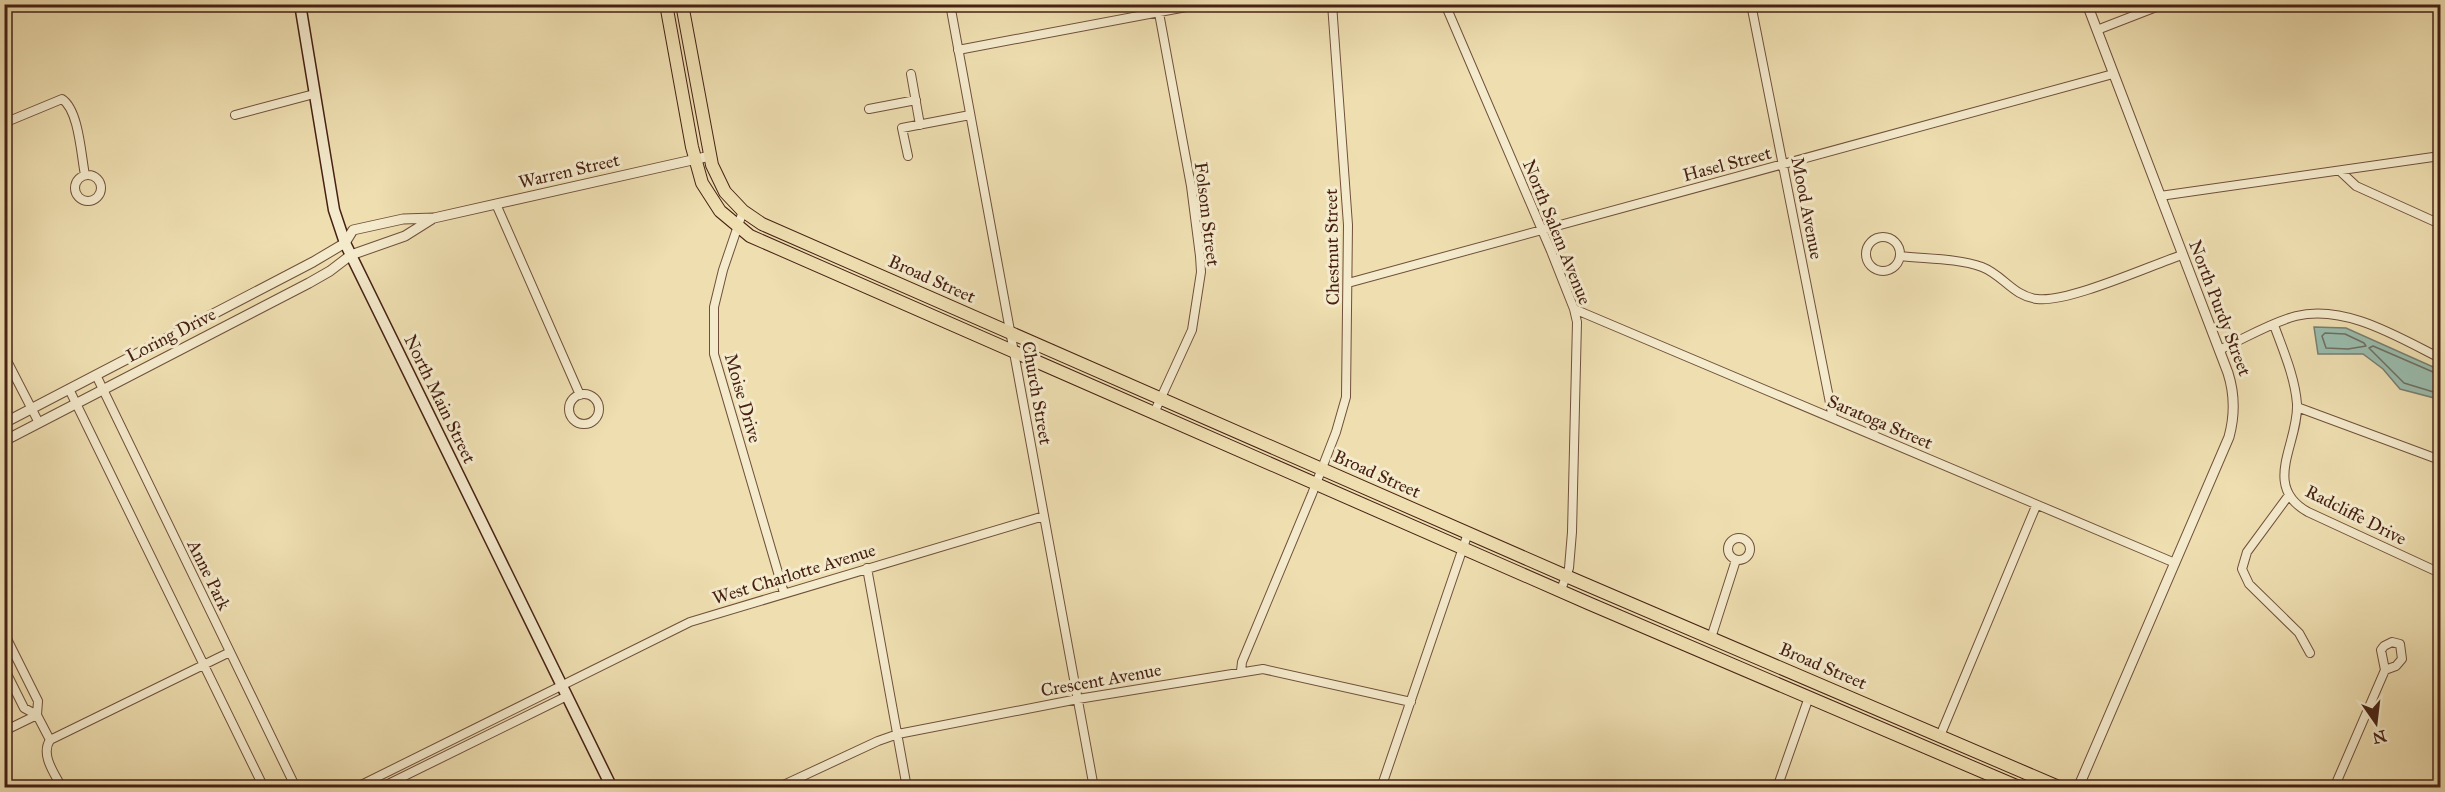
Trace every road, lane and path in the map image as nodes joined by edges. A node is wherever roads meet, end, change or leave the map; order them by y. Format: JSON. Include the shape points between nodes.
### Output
{"nodes":[{"id":1,"x":300,"y":4,"type":"edge"},
{"id":2,"x":666,"y":4,"type":"edge"},
{"id":3,"x":682,"y":4,"type":"edge"},
{"id":4,"x":950,"y":4,"type":"edge"},
{"id":5,"x":1202,"y":4,"type":"edge"},
{"id":6,"x":1332,"y":4,"type":"edge"},
{"id":7,"x":1445,"y":4,"type":"edge"},
{"id":8,"x":1751,"y":4,"type":"edge"},
{"id":9,"x":2087,"y":4,"type":"edge"},
{"id":10,"x":2164,"y":4,"type":"edge"},
{"id":11,"x":1159,"y":13,"type":"junction"},
{"id":12,"x":2097,"y":30,"type":"junction"},
{"id":13,"x":958,"y":50,"type":"junction"},
{"id":14,"x":911,"y":74,"type":"dead end"},
{"id":15,"x":2113,"y":74,"type":"junction"},
{"id":16,"x":314,"y":94,"type":"junction"},
{"id":17,"x":916,"y":100,"type":"junction"},
{"id":18,"x":869,"y":109,"type":"dead end"},
{"id":19,"x":235,"y":115,"type":"dead end"},
{"id":20,"x":970,"y":115,"type":"junction"},
{"id":21,"x":4,"y":123,"type":"edge"},
{"id":22,"x":920,"y":125,"type":"junction"},
{"id":23,"x":710,"y":156,"type":"junction"},
{"id":24,"x":908,"y":156,"type":"dead end"},
{"id":25,"x":2440,"y":156,"type":"edge"},
{"id":26,"x":695,"y":159,"type":"junction"},
{"id":27,"x":1783,"y":165,"type":"junction"},
{"id":28,"x":2340,"y":171,"type":"junction"},
{"id":29,"x":85,"y":175,"type":"dead end"},
{"id":30,"x":2160,"y":196,"type":"junction"},
{"id":31,"x":496,"y":204,"type":"junction"},
{"id":32,"x":743,"y":211,"type":"junction"},
{"id":33,"x":434,"y":218,"type":"junction"},
{"id":34,"x":2440,"y":224,"type":"edge"},
{"id":35,"x":739,"y":227,"type":"junction"},
{"id":36,"x":1542,"y":231,"type":"junction"},
{"id":37,"x":345,"y":243,"type":"junction"},
{"id":38,"x":351,"y":255,"type":"junction"},
{"id":39,"x":2182,"y":255,"type":"junction"},
{"id":40,"x":1900,"y":256,"type":"junction"},
{"id":41,"x":1348,"y":284,"type":"junction"},
{"id":42,"x":1574,"y":309,"type":"junction"},
{"id":43,"x":2274,"y":325,"type":"junction"},
{"id":44,"x":1010,"y":333,"type":"junction"},
{"id":45,"x":2219,"y":350,"type":"junction"},
{"id":46,"x":1014,"y":351,"type":"junction"},
{"id":47,"x":4,"y":355,"type":"edge"},
{"id":48,"x":2440,"y":358,"type":"edge"},
{"id":49,"x":96,"y":375,"type":"junction"},
{"id":50,"x":69,"y":389,"type":"junction"},
{"id":51,"x":103,"y":390,"type":"junction"},
{"id":52,"x":580,"y":395,"type":"dead end"},
{"id":53,"x":1161,"y":399,"type":"junction"},
{"id":54,"x":76,"y":403,"type":"junction"},
{"id":55,"x":2297,"y":407,"type":"junction"},
{"id":56,"x":32,"y":408,"type":"junction"},
{"id":57,"x":1154,"y":413,"type":"junction"},
{"id":58,"x":1833,"y":418,"type":"junction"},
{"id":59,"x":4,"y":423,"type":"edge"},
{"id":60,"x":39,"y":423,"type":"junction"},
{"id":61,"x":4,"y":441,"type":"edge"},
{"id":62,"x":2440,"y":460,"type":"edge"},
{"id":63,"x":1322,"y":470,"type":"junction"},
{"id":64,"x":1316,"y":484,"type":"junction"},
{"id":65,"x":2289,"y":495,"type":"junction"},
{"id":66,"x":2036,"y":506,"type":"junction"},
{"id":67,"x":1044,"y":516,"type":"junction"},
{"id":68,"x":1468,"y":533,"type":"junction"},
{"id":69,"x":1463,"y":548,"type":"junction"},
{"id":70,"x":1736,"y":560,"type":"dead end"},
{"id":71,"x":2175,"y":562,"type":"junction"},
{"id":72,"x":867,"y":568,"type":"junction"},
{"id":73,"x":2440,"y":573,"type":"edge"},
{"id":74,"x":1566,"y":576,"type":"junction"},
{"id":75,"x":1561,"y":590,"type":"junction"},
{"id":76,"x":784,"y":593,"type":"junction"},
{"id":77,"x":4,"y":633,"type":"edge"},
{"id":78,"x":1711,"y":638,"type":"junction"},
{"id":79,"x":230,"y":652,"type":"junction"},
{"id":80,"x":2310,"y":652,"type":"dead end"},
{"id":81,"x":204,"y":665,"type":"junction"},
{"id":82,"x":4,"y":668,"type":"edge"},
{"id":83,"x":2385,"y":670,"type":"dead end"},
{"id":84,"x":1241,"y":671,"type":"junction"},
{"id":85,"x":561,"y":685,"type":"junction"},
{"id":86,"x":567,"y":696,"type":"junction"},
{"id":87,"x":1809,"y":697,"type":"junction"},
{"id":88,"x":1078,"y":699,"type":"junction"},
{"id":89,"x":1411,"y":702,"type":"junction"},
{"id":90,"x":37,"y":715,"type":"junction"},
{"id":91,"x":4,"y":731,"type":"edge"},
{"id":92,"x":898,"y":734,"type":"junction"},
{"id":93,"x":1940,"y":736,"type":"junction"},
{"id":94,"x":50,"y":740,"type":"junction"},
{"id":95,"x":2033,"y":782,"type":"edge"},
{"id":96,"x":62,"y":788,"type":"edge"},
{"id":97,"x":264,"y":788,"type":"edge"},
{"id":98,"x":296,"y":788,"type":"edge"},
{"id":99,"x":355,"y":788,"type":"edge"},
{"id":100,"x":380,"y":788,"type":"edge"},
{"id":101,"x":612,"y":788,"type":"edge"},
{"id":102,"x":777,"y":788,"type":"edge"},
{"id":103,"x":907,"y":788,"type":"edge"},
{"id":104,"x":1094,"y":788,"type":"edge"},
{"id":105,"x":1381,"y":788,"type":"edge"},
{"id":106,"x":1777,"y":788,"type":"edge"},
{"id":107,"x":2021,"y":788,"type":"edge"},
{"id":108,"x":2061,"y":788,"type":"edge"},
{"id":109,"x":2078,"y":788,"type":"edge"},
{"id":110,"x":2334,"y":788,"type":"edge"}],
"edges":[{"from":1,"to":16,"type":"main road","name":"North Main Street"},
{"from":2,"to":26,"type":"main road","name":"Broad Street"},
{"from":3,"to":23,"type":"main road","name":"Broad Street"},
{"from":4,"to":13,"type":"street","name":"Church Street"},
{"from":5,"to":11,"type":"street"},
{"from":6,"to":41,"type":"street","name":"Chestnut Street","via":[[1347,186]]},
{"from":7,"to":36,"type":"street","name":"North Salem Avenue"},
{"from":8,"to":27,"type":"street","name":"Mood Avenue"},
{"from":9,"to":12,"type":"street","name":"North Purdy Street"},
{"from":10,"to":12,"type":"street"},
{"from":11,"to":13,"type":"street"},
{"from":11,"to":53,"type":"street","name":"Folsom Street","via":[[1191,186],[1201,264],[1192,330]]},
{"from":12,"to":15,"type":"street","name":"North Purdy Street"},
{"from":13,"to":20,"type":"street","name":"Church Street"},
{"from":14,"to":17,"type":"street"},
{"from":15,"to":27,"type":"street","name":"Hasel Street"},
{"from":15,"to":30,"type":"street","name":"North Purdy Street"},
{"from":16,"to":19,"type":"street"},
{"from":16,"to":37,"type":"main road","name":"North Main Street","via":[[334,210]]},
{"from":17,"to":18,"type":"street"},
{"from":17,"to":22,"type":"street"},
{"from":20,"to":22,"type":"street"},
{"from":20,"to":44,"type":"street","name":"Church Street"},
{"from":21,"to":29,"type":"street","via":[[62,99],[71,107]]},
{"from":22,"to":24,"type":"street","via":[[902,128]]},
{"from":23,"to":26,"type":"street","name":"Warren Street"},
{"from":23,"to":32,"type":"main road","name":"Broad Street","via":[[725,192]]},
{"from":25,"to":28,"type":"street"},
{"from":26,"to":31,"type":"street","name":"Warren Street"},
{"from":26,"to":35,"type":"main road","name":"Broad Street","via":[[707,193]]},
{"from":27,"to":36,"type":"street","name":"Hasel Street"},
{"from":27,"to":58,"type":"street","name":"Mood Avenue"},
{"from":28,"to":30,"type":"street"},
{"from":28,"to":34,"type":"street","via":[[2356,186]]},
{"from":30,"to":39,"type":"street","name":"North Purdy Street"},
{"from":31,"to":33,"type":"street","name":"Warren Street"},
{"from":31,"to":52,"type":"street"},
{"from":32,"to":35,"type":"street","name":"Moise Drive"},
{"from":32,"to":44,"type":"main road","name":"Broad Street","via":[[762,224]]},
{"from":33,"to":37,"type":"street","name":"Warren Street","via":[[402,219],[353,230]]},
{"from":33,"to":38,"type":"street","name":"Warren Street","via":[[405,236]]},
{"from":35,"to":46,"type":"main road","name":"Broad Street","via":[[758,240]]},
{"from":35,"to":76,"type":"street","name":"Moise Drive","via":[[714,307],[714,354]]},
{"from":36,"to":41,"type":"street","name":"Hasel Street"},
{"from":36,"to":42,"type":"street","name":"North Salem Avenue"},
{"from":37,"to":38,"type":"main road","name":"North Main Street"},
{"from":37,"to":49,"type":"street","name":"Loring Drive"},
{"from":38,"to":51,"type":"street","name":"Loring Drive","via":[[309,283]]},
{"from":38,"to":85,"type":"main road","name":"North Main Street"},
{"from":39,"to":40,"type":"street","via":[[2047,299],[2020,294],[1983,267]]},
{"from":39,"to":45,"type":"street","name":"North Purdy Street"},
{"from":40,"to":40,"type":"street","via":[[1894,241],[1883,237],[1871,242],[1866,253],[1870,264],[1880,271],[1892,268]]},
{"from":41,"to":63,"type":"street","name":"Chestnut Street","via":[[1346,397]]},
{"from":42,"to":58,"type":"street","name":"Saratoga Street"},
{"from":42,"to":74,"type":"street","name":"North Salem Avenue","via":[[1577,337],[1572,532]]},
{"from":43,"to":45,"type":"street"},
{"from":43,"to":48,"type":"street","via":[[2295,316],[2330,315],[2370,325]]},
{"from":43,"to":55,"type":"street","name":"Radcliffe Drive"},
{"from":44,"to":46,"type":"street","name":"Church Street"},
{"from":44,"to":53,"type":"main road","name":"Broad Street"},
{"from":45,"to":71,"type":"street","name":"North Purdy Street","via":[[2232,387],[2233,421]]},
{"from":46,"to":57,"type":"main road","name":"Broad Street"},
{"from":46,"to":67,"type":"street","name":"Church Street"},
{"from":47,"to":56,"type":"street"},
{"from":49,"to":50,"type":"street","name":"Loring Drive"},
{"from":49,"to":51,"type":"street","name":"Anne Park"},
{"from":50,"to":54,"type":"street"},
{"from":50,"to":56,"type":"street","name":"Loring Drive"},
{"from":51,"to":54,"type":"street","name":"Loring Drive"},
{"from":51,"to":79,"type":"street","name":"Anne Park"},
{"from":53,"to":57,"type":"street","name":"Folsom Street"},
{"from":53,"to":63,"type":"main road","name":"Broad Street"},
{"from":54,"to":60,"type":"street","name":"Loring Drive"},
{"from":54,"to":81,"type":"street"},
{"from":55,"to":62,"type":"street"},
{"from":55,"to":65,"type":"street","name":"Radcliffe Drive","via":[[2284,470]]},
{"from":56,"to":59,"type":"street","name":"Loring Drive"},
{"from":56,"to":60,"type":"street"},
{"from":57,"to":64,"type":"main road","name":"Broad Street"},
{"from":58,"to":66,"type":"street","name":"Saratoga Street"},
{"from":60,"to":61,"type":"street","name":"Loring Drive"},
{"from":63,"to":64,"type":"street","name":"Chestnut Street"},
{"from":63,"to":68,"type":"main road","name":"Broad Street"},
{"from":64,"to":69,"type":"main road","name":"Broad Street"},
{"from":64,"to":84,"type":"street"},
{"from":65,"to":73,"type":"street","name":"Radcliffe Drive","via":[[2308,512]]},
{"from":65,"to":80,"type":"street","via":[[2247,552],[2242,569],[2249,584],[2299,633]]},
{"from":66,"to":71,"type":"street","name":"Saratoga Street"},
{"from":66,"to":93,"type":"street"},
{"from":67,"to":72,"type":"street","name":"West Charlotte Avenue"},
{"from":67,"to":88,"type":"street","name":"Church Street"},
{"from":68,"to":69,"type":"street"},
{"from":68,"to":74,"type":"main road","name":"Broad Street"},
{"from":69,"to":75,"type":"main road","name":"Broad Street"},
{"from":69,"to":89,"type":"street"},
{"from":70,"to":78,"type":"street"},
{"from":71,"to":109,"type":"street","name":"North Purdy Street"},
{"from":72,"to":76,"type":"street","name":"West Charlotte Avenue"},
{"from":72,"to":92,"type":"street"},
{"from":74,"to":75,"type":"street","name":"North Salem Avenue"},
{"from":74,"to":78,"type":"main road","name":"Broad Street"},
{"from":75,"to":87,"type":"main road","name":"Broad Street"},
{"from":76,"to":85,"type":"street","name":"West Charlotte Avenue","via":[[690,622]]},
{"from":77,"to":90,"type":"street","via":[[38,701]]},
{"from":78,"to":93,"type":"main road","name":"Broad Street"},
{"from":79,"to":81,"type":"street"},
{"from":79,"to":98,"type":"street","name":"Anne Park"},
{"from":81,"to":94,"type":"street"},
{"from":81,"to":97,"type":"street"},
{"from":82,"to":90,"type":"street","via":[[24,708]]},
{"from":83,"to":110,"type":"street"},
{"from":84,"to":88,"type":"street","name":"Crescent Avenue"},
{"from":84,"to":89,"type":"street","name":"Crescent Avenue","via":[[1284,672]]},
{"from":85,"to":86,"type":"main road","name":"North Main Street"},
{"from":85,"to":99,"type":"street","name":"West Charlotte Avenue"},
{"from":86,"to":100,"type":"street"},
{"from":86,"to":101,"type":"main road","name":"North Main Street"},
{"from":87,"to":106,"type":"street"},
{"from":87,"to":107,"type":"main road","name":"Broad Street"},
{"from":88,"to":92,"type":"street","name":"Crescent Avenue"},
{"from":88,"to":104,"type":"street","name":"Church Street"},
{"from":89,"to":105,"type":"street"},
{"from":90,"to":91,"type":"street"},
{"from":90,"to":94,"type":"street"},
{"from":92,"to":102,"type":"street","name":"Crescent Avenue"},
{"from":92,"to":103,"type":"street"},
{"from":93,"to":95,"type":"main road","name":"Broad Street"},
{"from":94,"to":96,"type":"street","via":[[47,757]]},
{"from":95,"to":108,"type":"main road","name":"Broad Street"}]}
